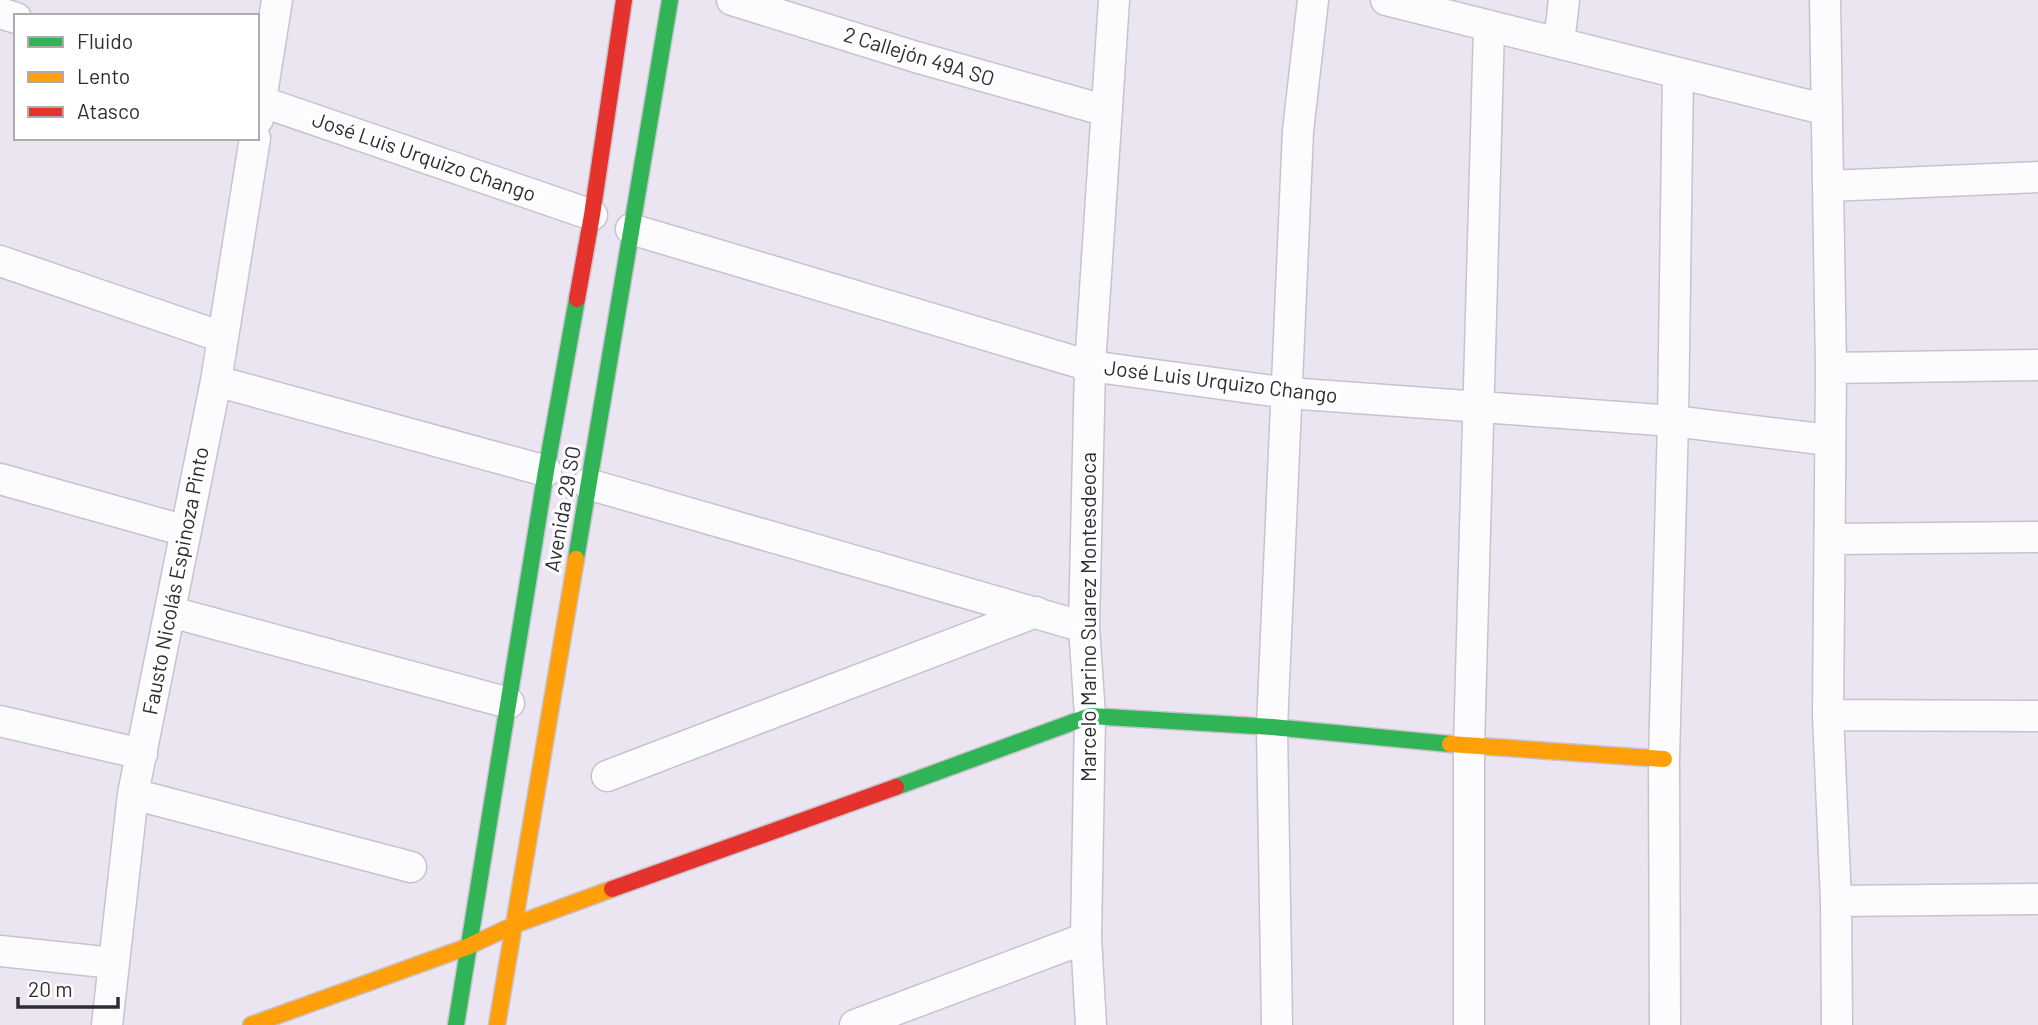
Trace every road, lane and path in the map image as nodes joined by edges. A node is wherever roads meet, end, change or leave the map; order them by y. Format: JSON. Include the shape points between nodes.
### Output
{"nodes":[{"id":1,"x":278,"y":0,"type":"edge"},
{"id":2,"x":624,"y":0,"type":"edge"},
{"id":3,"x":670,"y":0,"type":"edge"},
{"id":4,"x":732,"y":0,"type":"edge"},
{"id":5,"x":1114,"y":0,"type":"edge"},
{"id":6,"x":1313,"y":0,"type":"edge"},
{"id":7,"x":1386,"y":0,"type":"edge"},
{"id":8,"x":1564,"y":0,"type":"edge"},
{"id":9,"x":1825,"y":0,"type":"edge"},
{"id":10,"x":1489,"y":27,"type":"junction"},
{"id":11,"x":1559,"y":43,"type":"junction"},
{"id":12,"x":1678,"y":73,"type":"junction"},
{"id":13,"x":259,"y":103,"type":"edge"},
{"id":14,"x":259,"y":108,"type":"edge"},
{"id":15,"x":1827,"y":110,"type":"junction"},
{"id":16,"x":1107,"y":111,"type":"junction"},
{"id":17,"x":255,"y":140,"type":"edge"},
{"id":18,"x":2038,"y":177,"type":"edge"},
{"id":19,"x":1829,"y":186,"type":"junction"},
{"id":20,"x":592,"y":215,"type":"junction"},
{"id":21,"x":631,"y":229,"type":"junction"},
{"id":22,"x":0,"y":261,"type":"edge"},
{"id":23,"x":222,"y":337,"type":"junction"},
{"id":24,"x":2038,"y":365,"type":"edge"},
{"id":25,"x":1090,"y":366,"type":"junction"},
{"id":26,"x":1831,"y":368,"type":"junction"},
{"id":27,"x":216,"y":381,"type":"junction"},
{"id":28,"x":1288,"y":393,"type":"junction"},
{"id":29,"x":1478,"y":407,"type":"junction"},
{"id":30,"x":1673,"y":421,"type":"junction"},
{"id":31,"x":1829,"y":440,"type":"junction"},
{"id":32,"x":546,"y":471,"type":"junction"},
{"id":33,"x":0,"y":479,"type":"edge"},
{"id":34,"x":588,"y":484,"type":"junction"},
{"id":35,"x":186,"y":531,"type":"junction"},
{"id":36,"x":2038,"y":537,"type":"edge"},
{"id":37,"x":1831,"y":539,"type":"junction"},
{"id":38,"x":171,"y":612,"type":"junction"},
{"id":39,"x":1036,"y":612,"type":"junction"},
{"id":40,"x":1084,"y":627,"type":"junction"},
{"id":41,"x":509,"y":703,"type":"junction"},
{"id":42,"x":1828,"y":715,"type":"junction"},
{"id":43,"x":1090,"y":716,"type":"junction"},
{"id":44,"x":2038,"y":716,"type":"edge"},
{"id":45,"x":0,"y":721,"type":"edge"},
{"id":46,"x":1272,"y":727,"type":"junction"},
{"id":47,"x":1469,"y":746,"type":"junction"},
{"id":48,"x":142,"y":754,"type":"junction"},
{"id":49,"x":1664,"y":760,"type":"junction"},
{"id":50,"x":607,"y":776,"type":"dead end"},
{"id":51,"x":133,"y":794,"type":"junction"},
{"id":52,"x":411,"y":867,"type":"dead end"},
{"id":53,"x":2038,"y":899,"type":"edge"},
{"id":54,"x":1836,"y":901,"type":"junction"},
{"id":55,"x":514,"y":925,"type":"junction"},
{"id":56,"x":1086,"y":938,"type":"junction"},
{"id":57,"x":467,"y":947,"type":"junction"},
{"id":58,"x":0,"y":951,"type":"edge"},
{"id":59,"x":113,"y":963,"type":"junction"},
{"id":60,"x":107,"y":1025,"type":"edge"},
{"id":61,"x":251,"y":1025,"type":"edge"},
{"id":62,"x":456,"y":1025,"type":"edge"},
{"id":63,"x":497,"y":1025,"type":"edge"},
{"id":64,"x":856,"y":1025,"type":"edge"},
{"id":65,"x":1091,"y":1025,"type":"edge"},
{"id":66,"x":1278,"y":1025,"type":"edge"},
{"id":67,"x":1469,"y":1025,"type":"edge"},
{"id":68,"x":1665,"y":1025,"type":"edge"},
{"id":69,"x":1837,"y":1025,"type":"edge"}],
"edges":[{"from":1,"to":13,"type":"street"},
{"from":2,"to":20,"type":"street","name":"Avenida 29 SO"},
{"from":3,"to":21,"type":"street","name":"Avenida 29 SO"},
{"from":4,"to":16,"type":"street","name":"2 Callejón 49A SO"},
{"from":5,"to":16,"type":"street","name":"Marcelo Marino Suarez Montesdeoca"},
{"from":6,"to":28,"type":"street","via":[[1298,131]]},
{"from":7,"to":10,"type":"street"},
{"from":8,"to":11,"type":"street"},
{"from":9,"to":15,"type":"street"},
{"from":10,"to":11,"type":"street"},
{"from":10,"to":29,"type":"street"},
{"from":11,"to":12,"type":"street"},
{"from":12,"to":15,"type":"street"},
{"from":12,"to":30,"type":"street"},
{"from":14,"to":20,"type":"street","name":"José Luis Urquizo Chango"},
{"from":15,"to":19,"type":"street"},
{"from":16,"to":25,"type":"street","name":"Marcelo Marino Suarez Montesdeoca"},
{"from":17,"to":23,"type":"street","name":"Fausto Nicolás Espinoza Pinto"},
{"from":18,"to":19,"type":"street"},
{"from":19,"to":26,"type":"street"},
{"from":20,"to":32,"type":"street","name":"Avenida 29 SO"},
{"from":21,"to":25,"type":"street","name":"José Luis Urquizo Chango"},
{"from":21,"to":34,"type":"street","name":"Avenida 29 SO"},
{"from":22,"to":23,"type":"street"},
{"from":23,"to":27,"type":"street","name":"Fausto Nicolás Espinoza Pinto"},
{"from":24,"to":26,"type":"street"},
{"from":25,"to":28,"type":"street","name":"José Luis Urquizo Chango"},
{"from":25,"to":40,"type":"street","name":"Marcelo Marino Suarez Montesdeoca"},
{"from":26,"to":31,"type":"street"},
{"from":27,"to":32,"type":"street"},
{"from":27,"to":35,"type":"street","name":"Fausto Nicolás Espinoza Pinto"},
{"from":28,"to":29,"type":"street","name":"José Luis Urquizo Chango"},
{"from":28,"to":46,"type":"street"},
{"from":29,"to":30,"type":"street","name":"José Luis Urquizo Chango"},
{"from":29,"to":47,"type":"street"},
{"from":30,"to":31,"type":"street","name":"José Luis Urquizo Chango"},
{"from":30,"to":49,"type":"street"},
{"from":31,"to":37,"type":"street"},
{"from":32,"to":41,"type":"street","name":"Avenida 29 SO"},
{"from":33,"to":35,"type":"street"},
{"from":34,"to":39,"type":"street"},
{"from":34,"to":55,"type":"street","name":"Avenida 29 SO"},
{"from":35,"to":38,"type":"street","name":"Fausto Nicolás Espinoza Pinto"},
{"from":36,"to":37,"type":"street"},
{"from":37,"to":42,"type":"street"},
{"from":38,"to":41,"type":"street"},
{"from":38,"to":48,"type":"street","name":"Fausto Nicolás Espinoza Pinto"},
{"from":39,"to":40,"type":"street"},
{"from":39,"to":50,"type":"street"},
{"from":40,"to":43,"type":"street","name":"Marcelo Marino Suarez Montesdeoca"},
{"from":41,"to":57,"type":"street","name":"Avenida 29 SO"},
{"from":42,"to":44,"type":"street"},
{"from":42,"to":54,"type":"street"},
{"from":43,"to":46,"type":"street"},
{"from":43,"to":55,"type":"street"},
{"from":43,"to":56,"type":"street","name":"Marcelo Marino Suarez Montesdeoca"},
{"from":45,"to":48,"type":"street"},
{"from":46,"to":47,"type":"street"},
{"from":46,"to":66,"type":"street"},
{"from":47,"to":49,"type":"street"},
{"from":47,"to":67,"type":"street"},
{"from":48,"to":51,"type":"street","name":"Fausto Nicolás Espinoza Pinto"},
{"from":49,"to":68,"type":"street"},
{"from":51,"to":52,"type":"street"},
{"from":51,"to":59,"type":"street","name":"Fausto Nicolás Espinoza Pinto"},
{"from":53,"to":54,"type":"street"},
{"from":54,"to":69,"type":"street"},
{"from":55,"to":57,"type":"street"},
{"from":55,"to":63,"type":"street","name":"Avenida 29 SO"},
{"from":56,"to":64,"type":"street"},
{"from":56,"to":65,"type":"street","name":"Marcelo Marino Suarez Montesdeoca"},
{"from":57,"to":61,"type":"street"},
{"from":57,"to":62,"type":"street","name":"Avenida 29 SO"},
{"from":58,"to":59,"type":"street"},
{"from":59,"to":60,"type":"street","name":"Fausto Nicolás Espinoza Pinto"}]}
